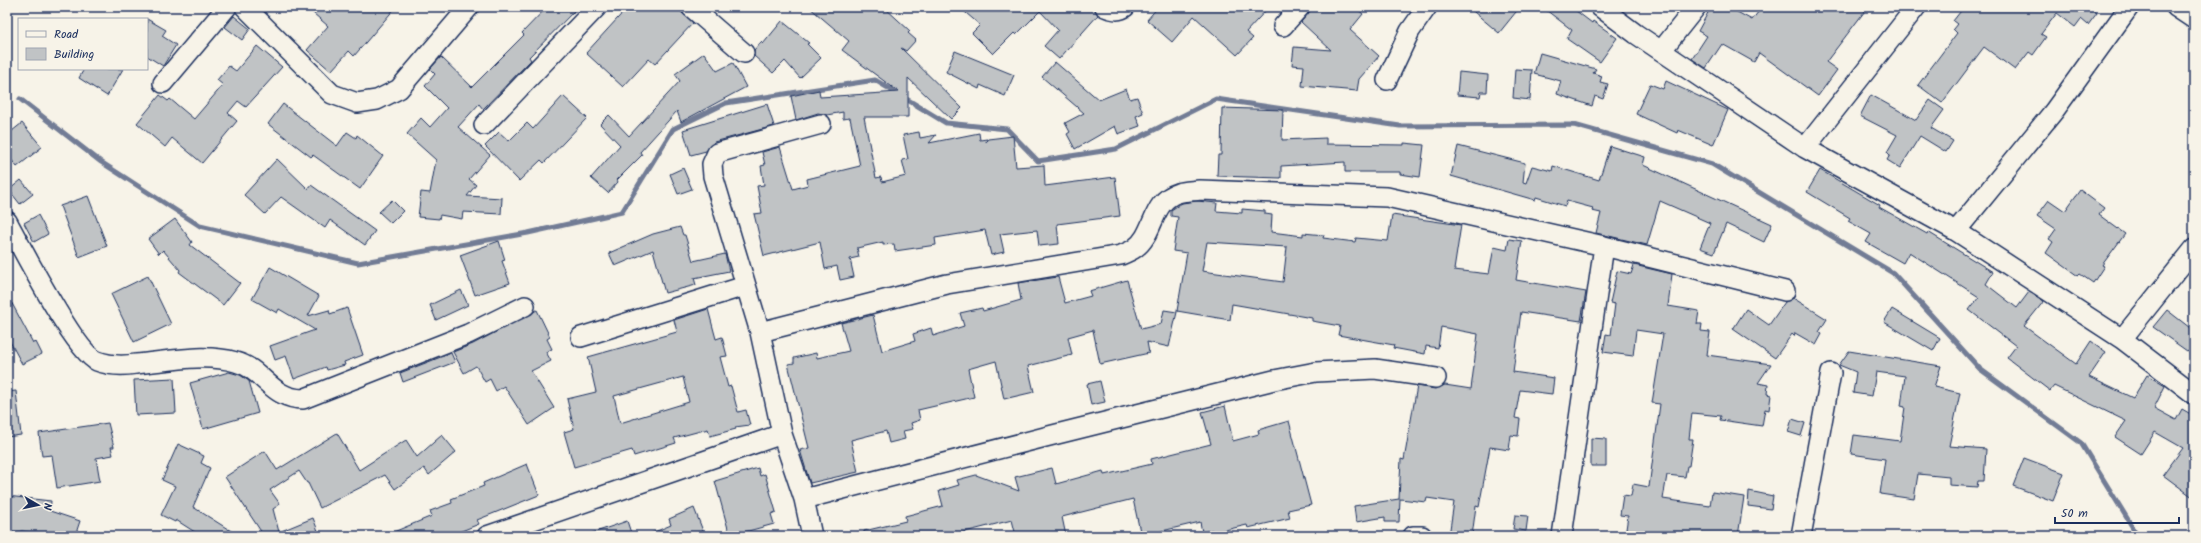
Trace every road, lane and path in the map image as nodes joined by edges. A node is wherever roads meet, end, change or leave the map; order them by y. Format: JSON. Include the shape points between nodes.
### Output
{"nodes":[{"id":1,"x":228,"y":7,"type":"edge"},
{"id":2,"x":469,"y":7,"type":"edge"},
{"id":3,"x":597,"y":7,"type":"edge"},
{"id":4,"x":691,"y":7,"type":"edge"},
{"id":5,"x":1105,"y":7,"type":"edge"},
{"id":6,"x":1125,"y":7,"type":"edge"},
{"id":7,"x":1300,"y":7,"type":"edge"},
{"id":8,"x":1427,"y":7,"type":"edge"},
{"id":9,"x":1600,"y":7,"type":"edge"},
{"id":10,"x":1696,"y":7,"type":"edge"},
{"id":11,"x":1916,"y":7,"type":"edge"},
{"id":12,"x":2129,"y":7,"type":"edge"},
{"id":13,"x":2176,"y":7,"type":"edge"},
{"id":14,"x":247,"y":8,"type":"edge"},
{"id":15,"x":2194,"y":19,"type":"edge"},
{"id":16,"x":1284,"y":26,"type":"dead end"},
{"id":17,"x":1661,"y":51,"type":"junction"},
{"id":18,"x":744,"y":54,"type":"dead end"},
{"id":19,"x":1387,"y":80,"type":"dead end"},
{"id":20,"x":163,"y":83,"type":"dead end"},
{"id":21,"x":822,"y":124,"type":"dead end"},
{"id":22,"x":484,"y":125,"type":"dead end"},
{"id":23,"x":1805,"y":148,"type":"junction"},
{"id":24,"x":7,"y":222,"type":"edge"},
{"id":25,"x":1956,"y":231,"type":"junction"},
{"id":26,"x":1604,"y":246,"type":"junction"},
{"id":27,"x":2194,"y":250,"type":"edge"},
{"id":28,"x":745,"y":286,"type":"junction"},
{"id":29,"x":1785,"y":291,"type":"dead end"},
{"id":30,"x":524,"y":306,"type":"dead end"},
{"id":31,"x":760,"y":332,"type":"junction"},
{"id":32,"x":581,"y":337,"type":"dead end"},
{"id":33,"x":2122,"y":339,"type":"junction"},
{"id":34,"x":1831,"y":373,"type":"dead end"},
{"id":35,"x":1436,"y":378,"type":"dead end"},
{"id":36,"x":2194,"y":394,"type":"edge"},
{"id":37,"x":782,"y":434,"type":"junction"},
{"id":38,"x":804,"y":499,"type":"junction"},
{"id":39,"x":487,"y":536,"type":"edge"},
{"id":40,"x":812,"y":536,"type":"edge"},
{"id":41,"x":1413,"y":536,"type":"edge"},
{"id":42,"x":1422,"y":536,"type":"edge"},
{"id":43,"x":1562,"y":536,"type":"edge"},
{"id":44,"x":1801,"y":536,"type":"edge"}],
"edges":[{"from":1,"to":20,"type":"street"},
{"from":2,"to":14,"type":"street","via":[[399,89],[377,100],[357,103],[332,94]]},
{"from":3,"to":22,"type":"street"},
{"from":4,"to":18,"type":"street"},
{"from":5,"to":6,"type":"street","via":[[1114,10],[1122,10]]},
{"from":7,"to":16,"type":"street"},
{"from":8,"to":19,"type":"street","via":[[1410,30]]},
{"from":9,"to":17,"type":"street"},
{"from":10,"to":17,"type":"street"},
{"from":11,"to":23,"type":"street"},
{"from":12,"to":25,"type":"street","via":[[2054,111]]},
{"from":13,"to":15,"type":"street"},
{"from":17,"to":23,"type":"street"},
{"from":21,"to":28,"type":"street","via":[[717,153],[712,164],[713,176]]},
{"from":23,"to":25,"type":"street"},
{"from":24,"to":30,"type":"street","via":[[82,348],[96,361],[119,366],[206,357],[237,362],[258,374],[275,392],[292,399],[303,399],[461,337]]},
{"from":25,"to":33,"type":"street"},
{"from":26,"to":29,"type":"street"},
{"from":26,"to":31,"type":"street","via":[[1387,197],[1200,190],[1178,193],[1164,200],[1146,235],[1136,248],[1121,255],[947,284]]},
{"from":26,"to":43,"type":"street"},
{"from":27,"to":33,"type":"street"},
{"from":28,"to":31,"type":"street"},
{"from":28,"to":32,"type":"street"},
{"from":31,"to":37,"type":"street"},
{"from":33,"to":36,"type":"street"},
{"from":34,"to":44,"type":"street"},
{"from":35,"to":38,"type":"street","via":[[1375,369],[1309,373]]},
{"from":37,"to":38,"type":"street"},
{"from":37,"to":39,"type":"street"},
{"from":38,"to":40,"type":"street"},
{"from":41,"to":42,"type":"street"}]}
